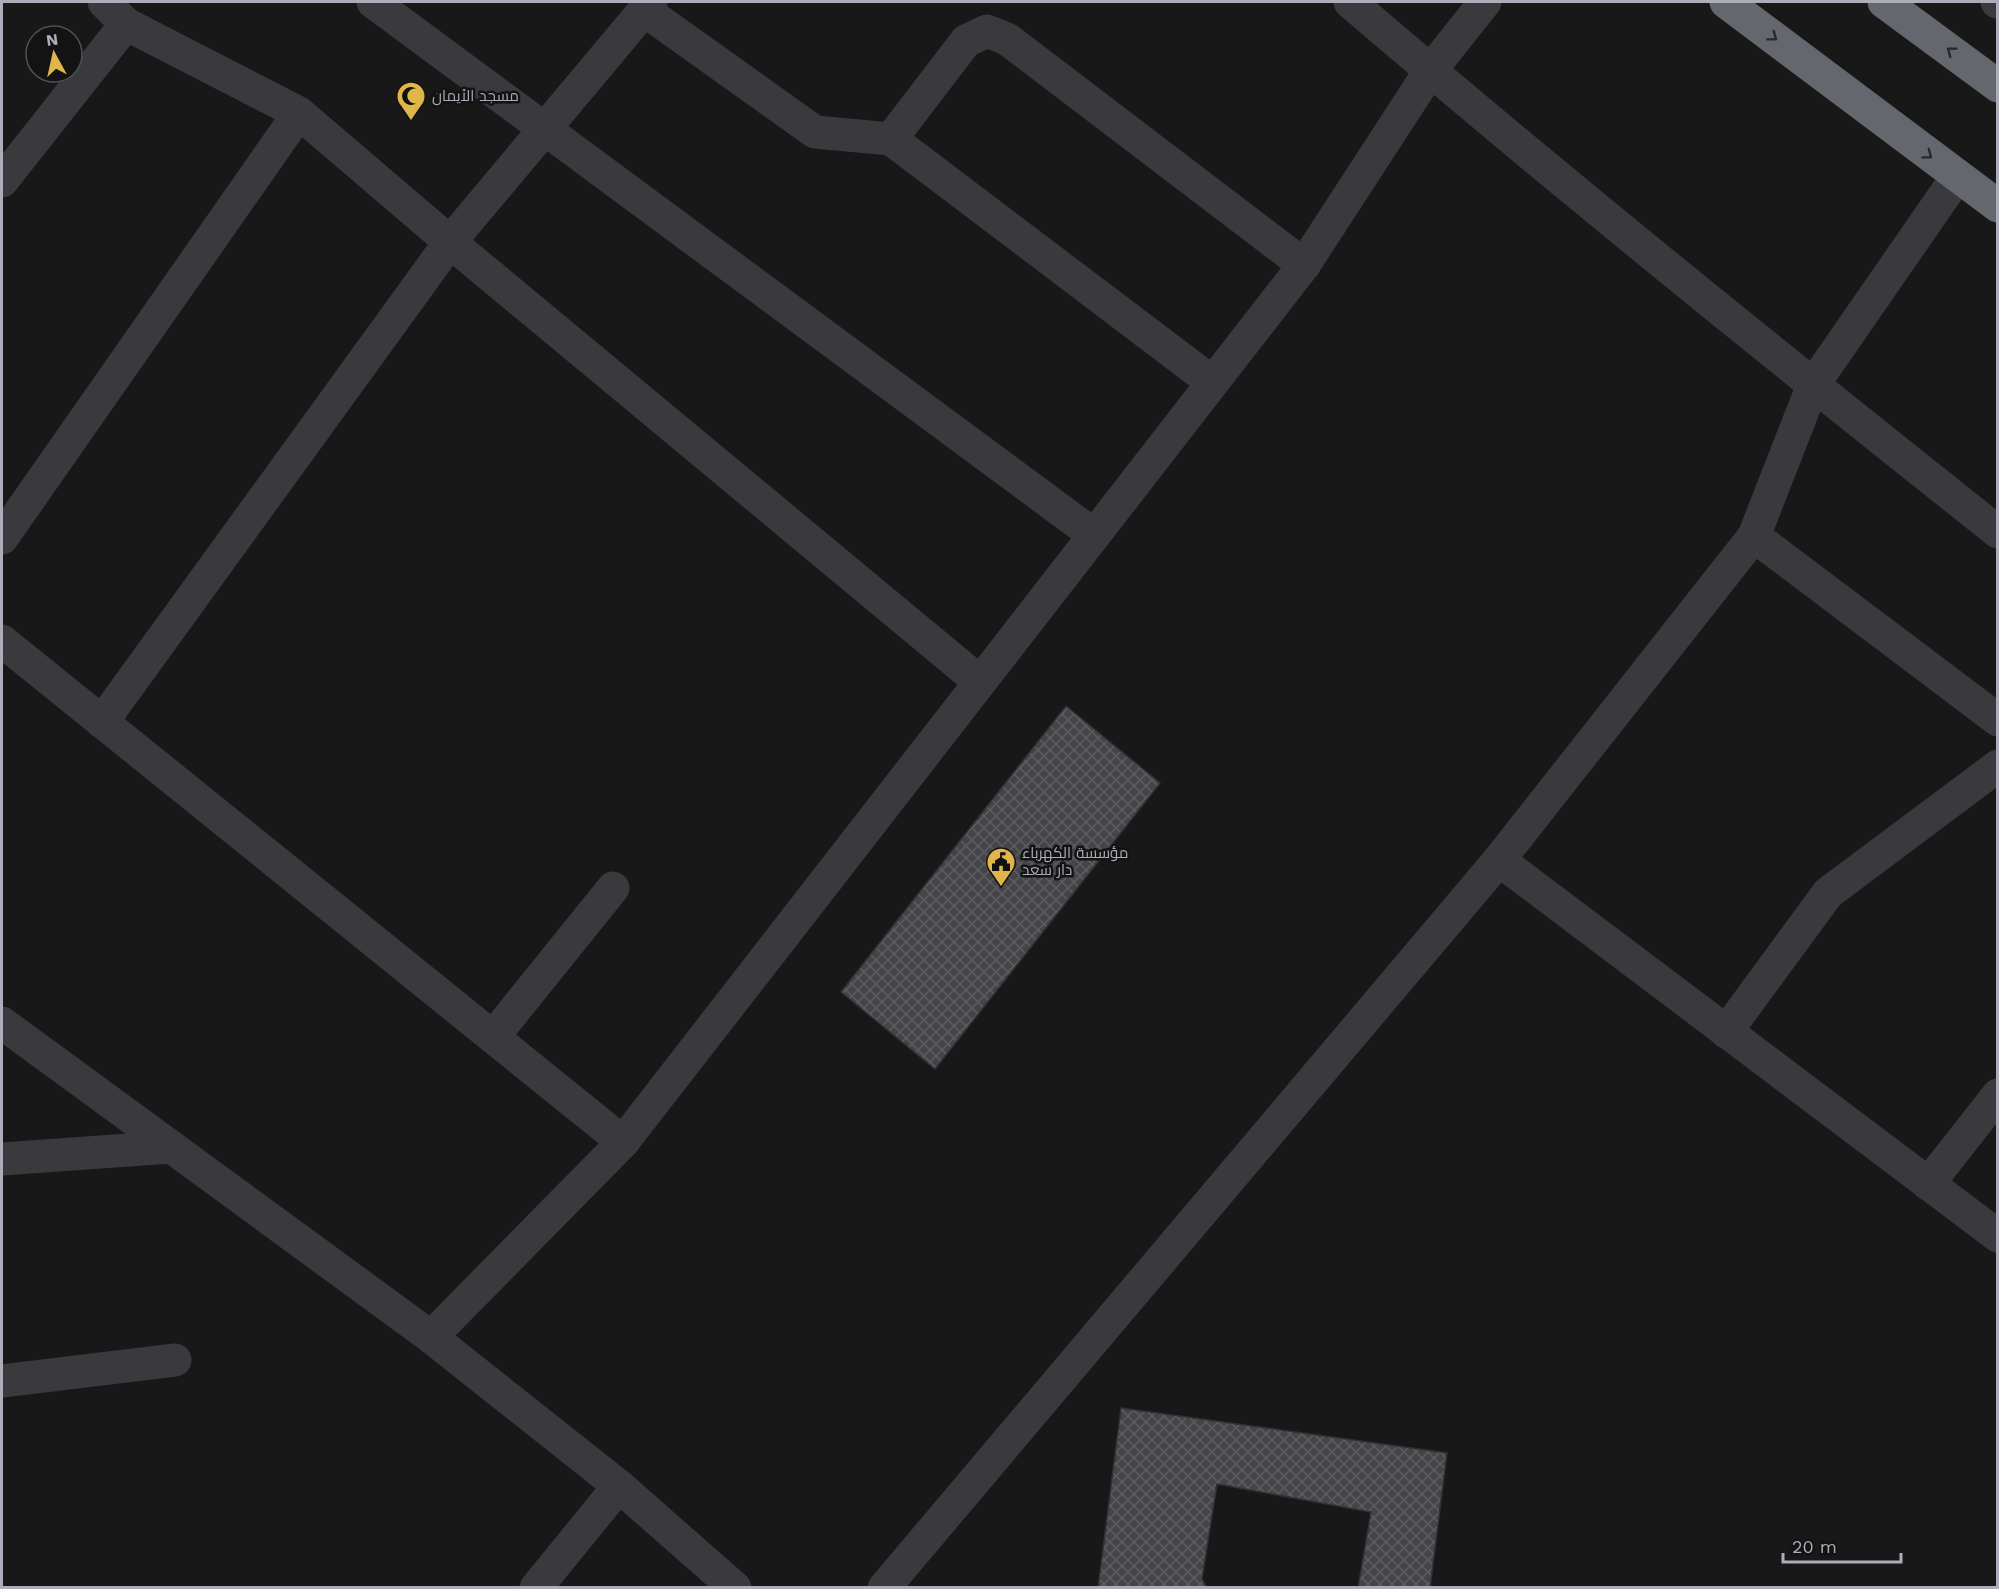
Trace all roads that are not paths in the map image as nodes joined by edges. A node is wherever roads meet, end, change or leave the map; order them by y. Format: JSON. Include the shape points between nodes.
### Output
{"nodes":[{"id":1,"x":373,"y":2,"type":"edge"},
{"id":2,"x":1350,"y":2,"type":"edge"},
{"id":3,"x":1485,"y":2,"type":"edge"},
{"id":4,"x":1726,"y":2,"type":"edge"},
{"id":5,"x":1884,"y":2,"type":"edge"},
{"id":6,"x":647,"y":6,"type":"edge"},
{"id":7,"x":115,"y":13,"type":"edge"},
{"id":8,"x":1430,"y":71,"type":"junction"},
{"id":9,"x":1998,"y":86,"type":"edge"},
{"id":10,"x":300,"y":113,"type":"junction"},
{"id":11,"x":545,"y":129,"type":"junction"},
{"id":12,"x":891,"y":139,"type":"junction"},
{"id":13,"x":1957,"y":177,"type":"junction"},
{"id":14,"x":2,"y":181,"type":"edge"},
{"id":15,"x":1998,"y":206,"type":"edge"},
{"id":16,"x":450,"y":242,"type":"junction"},
{"id":17,"x":1304,"y":265,"type":"junction"},
{"id":18,"x":1212,"y":382,"type":"junction"},
{"id":19,"x":1813,"y":385,"type":"junction"},
{"id":20,"x":1998,"y":532,"type":"edge"},
{"id":21,"x":1094,"y":535,"type":"junction"},
{"id":22,"x":1754,"y":536,"type":"junction"},
{"id":23,"x":2,"y":538,"type":"edge"},
{"id":24,"x":2,"y":641,"type":"edge"},
{"id":25,"x":980,"y":682,"type":"junction"},
{"id":26,"x":1998,"y":720,"type":"edge"},
{"id":27,"x":102,"y":722,"type":"junction"},
{"id":28,"x":1998,"y":766,"type":"edge"},
{"id":29,"x":1499,"y":860,"type":"junction"},
{"id":30,"x":613,"y":888,"type":"dead end"},
{"id":31,"x":2,"y":1023,"type":"edge"},
{"id":32,"x":1726,"y":1032,"type":"junction"},
{"id":33,"x":493,"y":1037,"type":"junction"},
{"id":34,"x":1998,"y":1095,"type":"edge"},
{"id":35,"x":623,"y":1142,"type":"junction"},
{"id":36,"x":171,"y":1147,"type":"junction"},
{"id":37,"x":2,"y":1160,"type":"edge"},
{"id":38,"x":1928,"y":1184,"type":"junction"},
{"id":39,"x":1998,"y":1236,"type":"edge"},
{"id":40,"x":431,"y":1337,"type":"junction"},
{"id":41,"x":175,"y":1360,"type":"dead end"},
{"id":42,"x":2,"y":1381,"type":"edge"},
{"id":43,"x":619,"y":1486,"type":"junction"},
{"id":44,"x":536,"y":1587,"type":"edge"},
{"id":45,"x":735,"y":1587,"type":"edge"},
{"id":46,"x":884,"y":1587,"type":"edge"}],
"edges":[{"from":1,"to":11,"type":"street"},
{"from":2,"to":8,"type":"street"},
{"from":3,"to":8,"type":"street"},
{"from":4,"to":13,"type":"highway","one_way":true},
{"from":9,"to":5,"type":"highway","one_way":true},
{"from":6,"to":11,"type":"street"},
{"from":6,"to":12,"type":"street","via":[[815,132]]},
{"from":7,"to":10,"type":"street"},
{"from":7,"to":14,"type":"street"},
{"from":8,"to":17,"type":"street"},
{"from":8,"to":19,"type":"street"},
{"from":10,"to":16,"type":"street"},
{"from":10,"to":23,"type":"street"},
{"from":11,"to":16,"type":"street"},
{"from":11,"to":21,"type":"street"},
{"from":12,"to":17,"type":"street","via":[[966,40],[987,31],[1007,39]]},
{"from":12,"to":18,"type":"street"},
{"from":13,"to":15,"type":"highway"},
{"from":13,"to":19,"type":"street"},
{"from":16,"to":25,"type":"street"},
{"from":16,"to":27,"type":"street"},
{"from":17,"to":18,"type":"street"},
{"from":18,"to":21,"type":"street"},
{"from":19,"to":20,"type":"street"},
{"from":19,"to":22,"type":"street"},
{"from":21,"to":25,"type":"street"},
{"from":22,"to":26,"type":"street"},
{"from":22,"to":29,"type":"street"},
{"from":24,"to":27,"type":"street"},
{"from":25,"to":35,"type":"street"},
{"from":27,"to":33,"type":"street"},
{"from":28,"to":32,"type":"street","via":[[1828,892]]},
{"from":29,"to":32,"type":"street"},
{"from":29,"to":46,"type":"street"},
{"from":30,"to":33,"type":"street"},
{"from":31,"to":36,"type":"street"},
{"from":32,"to":38,"type":"street"},
{"from":33,"to":35,"type":"street"},
{"from":34,"to":38,"type":"street"},
{"from":35,"to":40,"type":"street"},
{"from":36,"to":37,"type":"street"},
{"from":36,"to":40,"type":"street"},
{"from":38,"to":39,"type":"street"},
{"from":40,"to":43,"type":"street"},
{"from":41,"to":42,"type":"street"},
{"from":43,"to":44,"type":"street"},
{"from":43,"to":45,"type":"street"}]}
